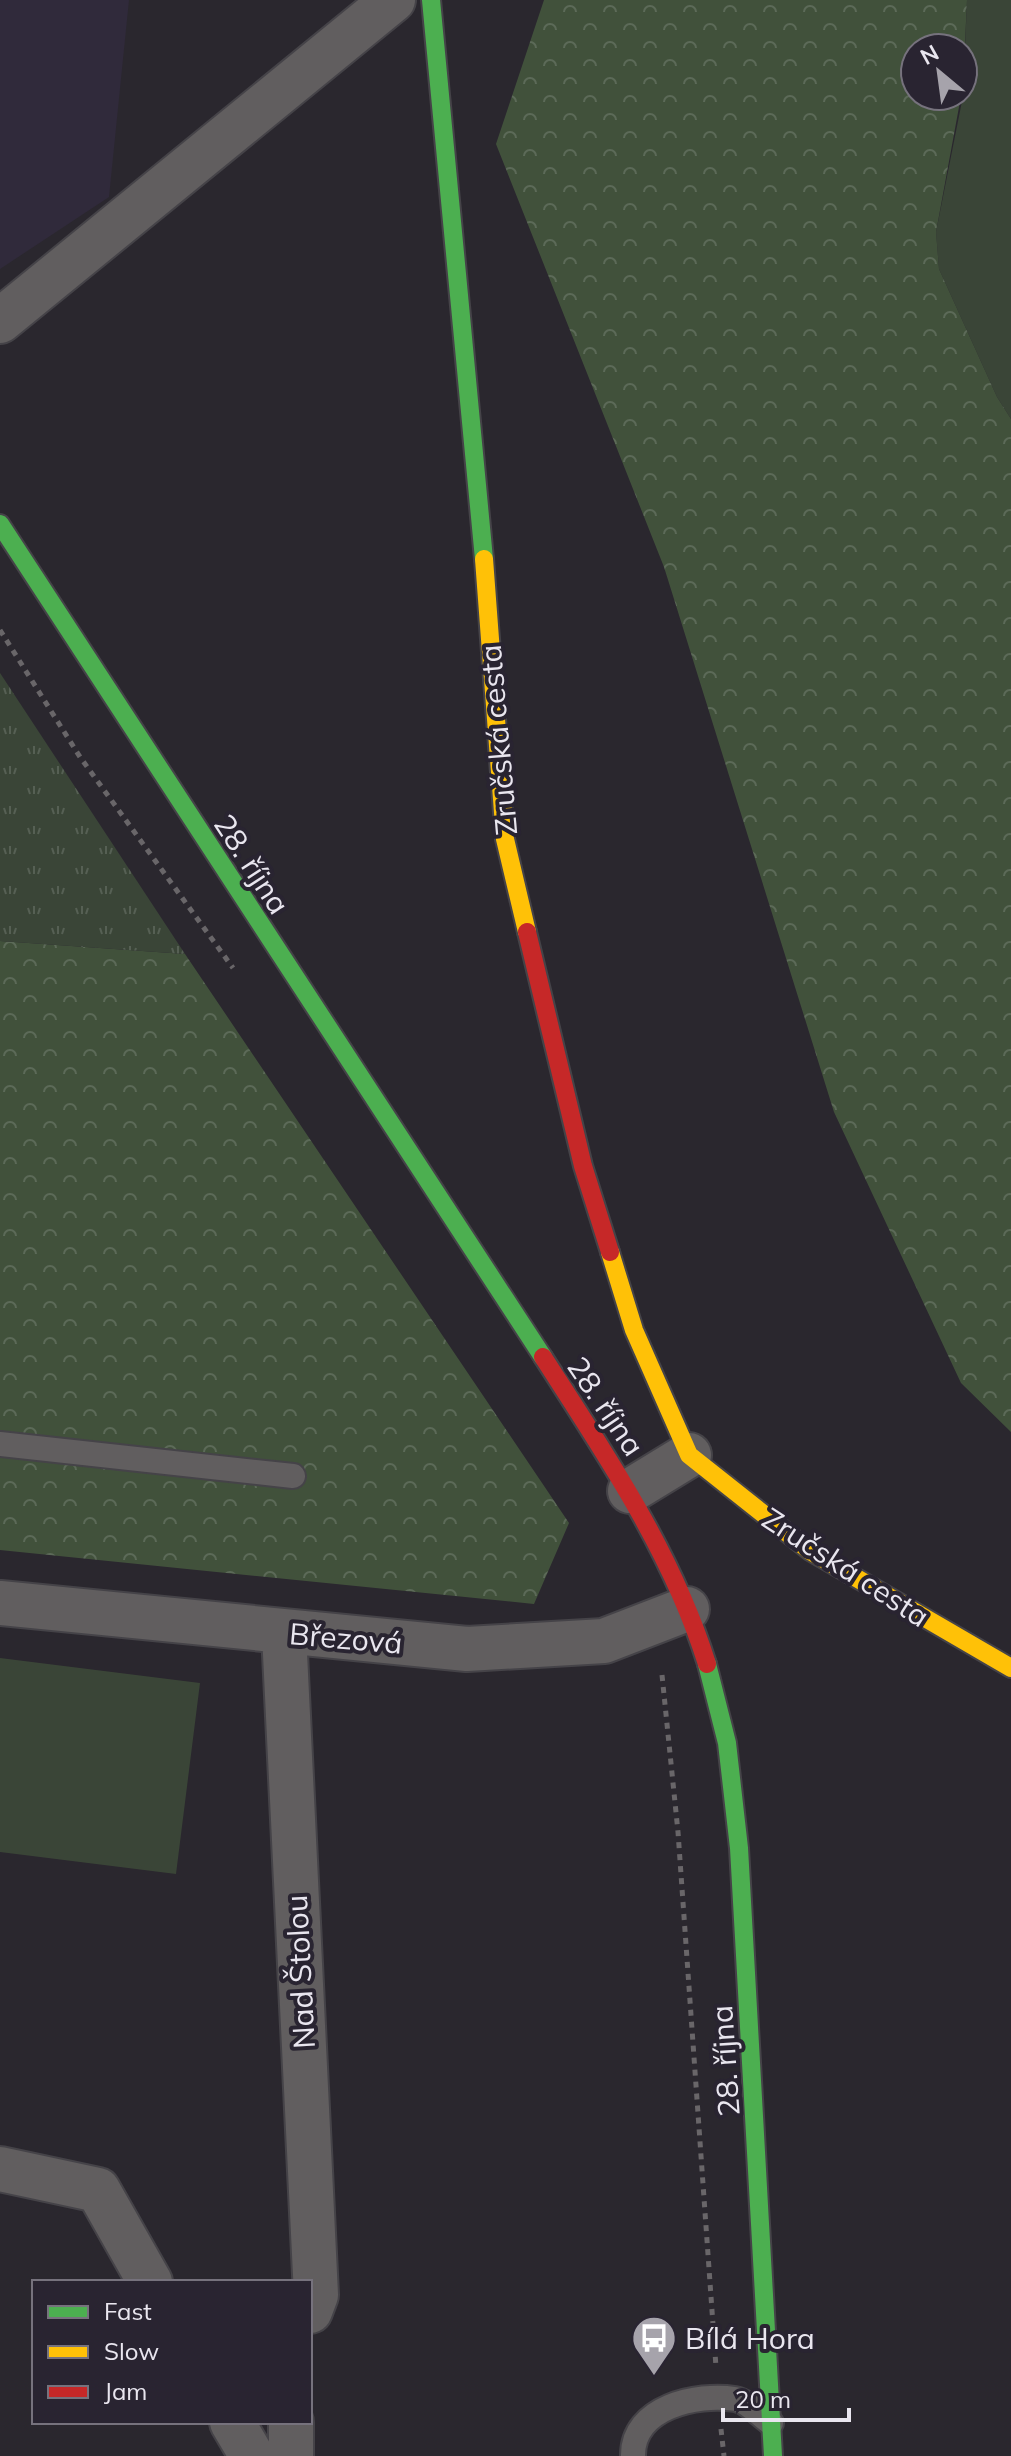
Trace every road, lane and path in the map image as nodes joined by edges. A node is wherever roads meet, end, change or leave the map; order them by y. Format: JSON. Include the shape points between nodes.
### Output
{"nodes":[{"id":1,"x":393,"y":0,"type":"edge"},
{"id":2,"x":431,"y":0,"type":"edge"},
{"id":3,"x":0,"y":321,"type":"edge"},
{"id":4,"x":0,"y":524,"type":"edge"},
{"id":5,"x":0,"y":1444,"type":"edge"},
{"id":6,"x":689,"y":1455,"type":"junction"},
{"id":7,"x":293,"y":1476,"type":"dead end"},
{"id":8,"x":630,"y":1491,"type":"junction"},
{"id":9,"x":0,"y":1603,"type":"edge"},
{"id":10,"x":672,"y":1616,"type":"junction"},
{"id":11,"x":284,"y":1633,"type":"junction"},
{"id":12,"x":1011,"y":1668,"type":"edge"},
{"id":13,"x":0,"y":2169,"type":"edge"},
{"id":14,"x":149,"y":2280,"type":"edge"},
{"id":15,"x":312,"y":2306,"type":"edge"},
{"id":16,"x":718,"y":2398,"type":"junction"},
{"id":17,"x":771,"y":2423,"type":"junction"},
{"id":18,"x":233,"y":2424,"type":"edge"},
{"id":19,"x":291,"y":2424,"type":"edge"},
{"id":20,"x":252,"y":2456,"type":"edge"},
{"id":21,"x":291,"y":2456,"type":"edge"},
{"id":22,"x":633,"y":2456,"type":"edge"},
{"id":23,"x":724,"y":2456,"type":"edge"},
{"id":24,"x":773,"y":2456,"type":"edge"}],
"edges":[{"from":1,"to":3,"type":"street"},
{"from":2,"to":6,"type":"main road","name":"Zručská cesta","via":[[481,515],[505,839],[583,1166],[634,1330]]},
{"from":4,"to":8,"type":"main road","name":"28. října"},
{"from":5,"to":7,"type":"lane"},
{"from":6,"to":8,"type":"street"},
{"from":6,"to":12,"type":"main road","name":"Zručská cesta","via":[[810,1551]]},
{"from":8,"to":10,"type":"main road","name":"28. října"},
{"from":9,"to":11,"type":"street","name":"Březová"},
{"from":10,"to":11,"type":"street","name":"Březová","via":[[604,1641],[467,1649]]},
{"from":10,"to":16,"type":"path","via":[[678,1832]]},
{"from":10,"to":17,"type":"main road","name":"28. října","via":[[713,1681],[727,1758],[760,2154]]},
{"from":11,"to":15,"type":"street","name":"Nad Štolou","via":[[316,2295]]},
{"from":13,"to":14,"type":"street","via":[[98,2190]]},
{"from":16,"to":17,"type":"lane","via":[[738,2399]]},
{"from":16,"to":22,"type":"lane","via":[[666,2407],[644,2426]]},
{"from":16,"to":23,"type":"path"},
{"from":17,"to":24,"type":"main road","name":"28. října"},
{"from":18,"to":20,"type":"street"},
{"from":19,"to":21,"type":"street"}]}
